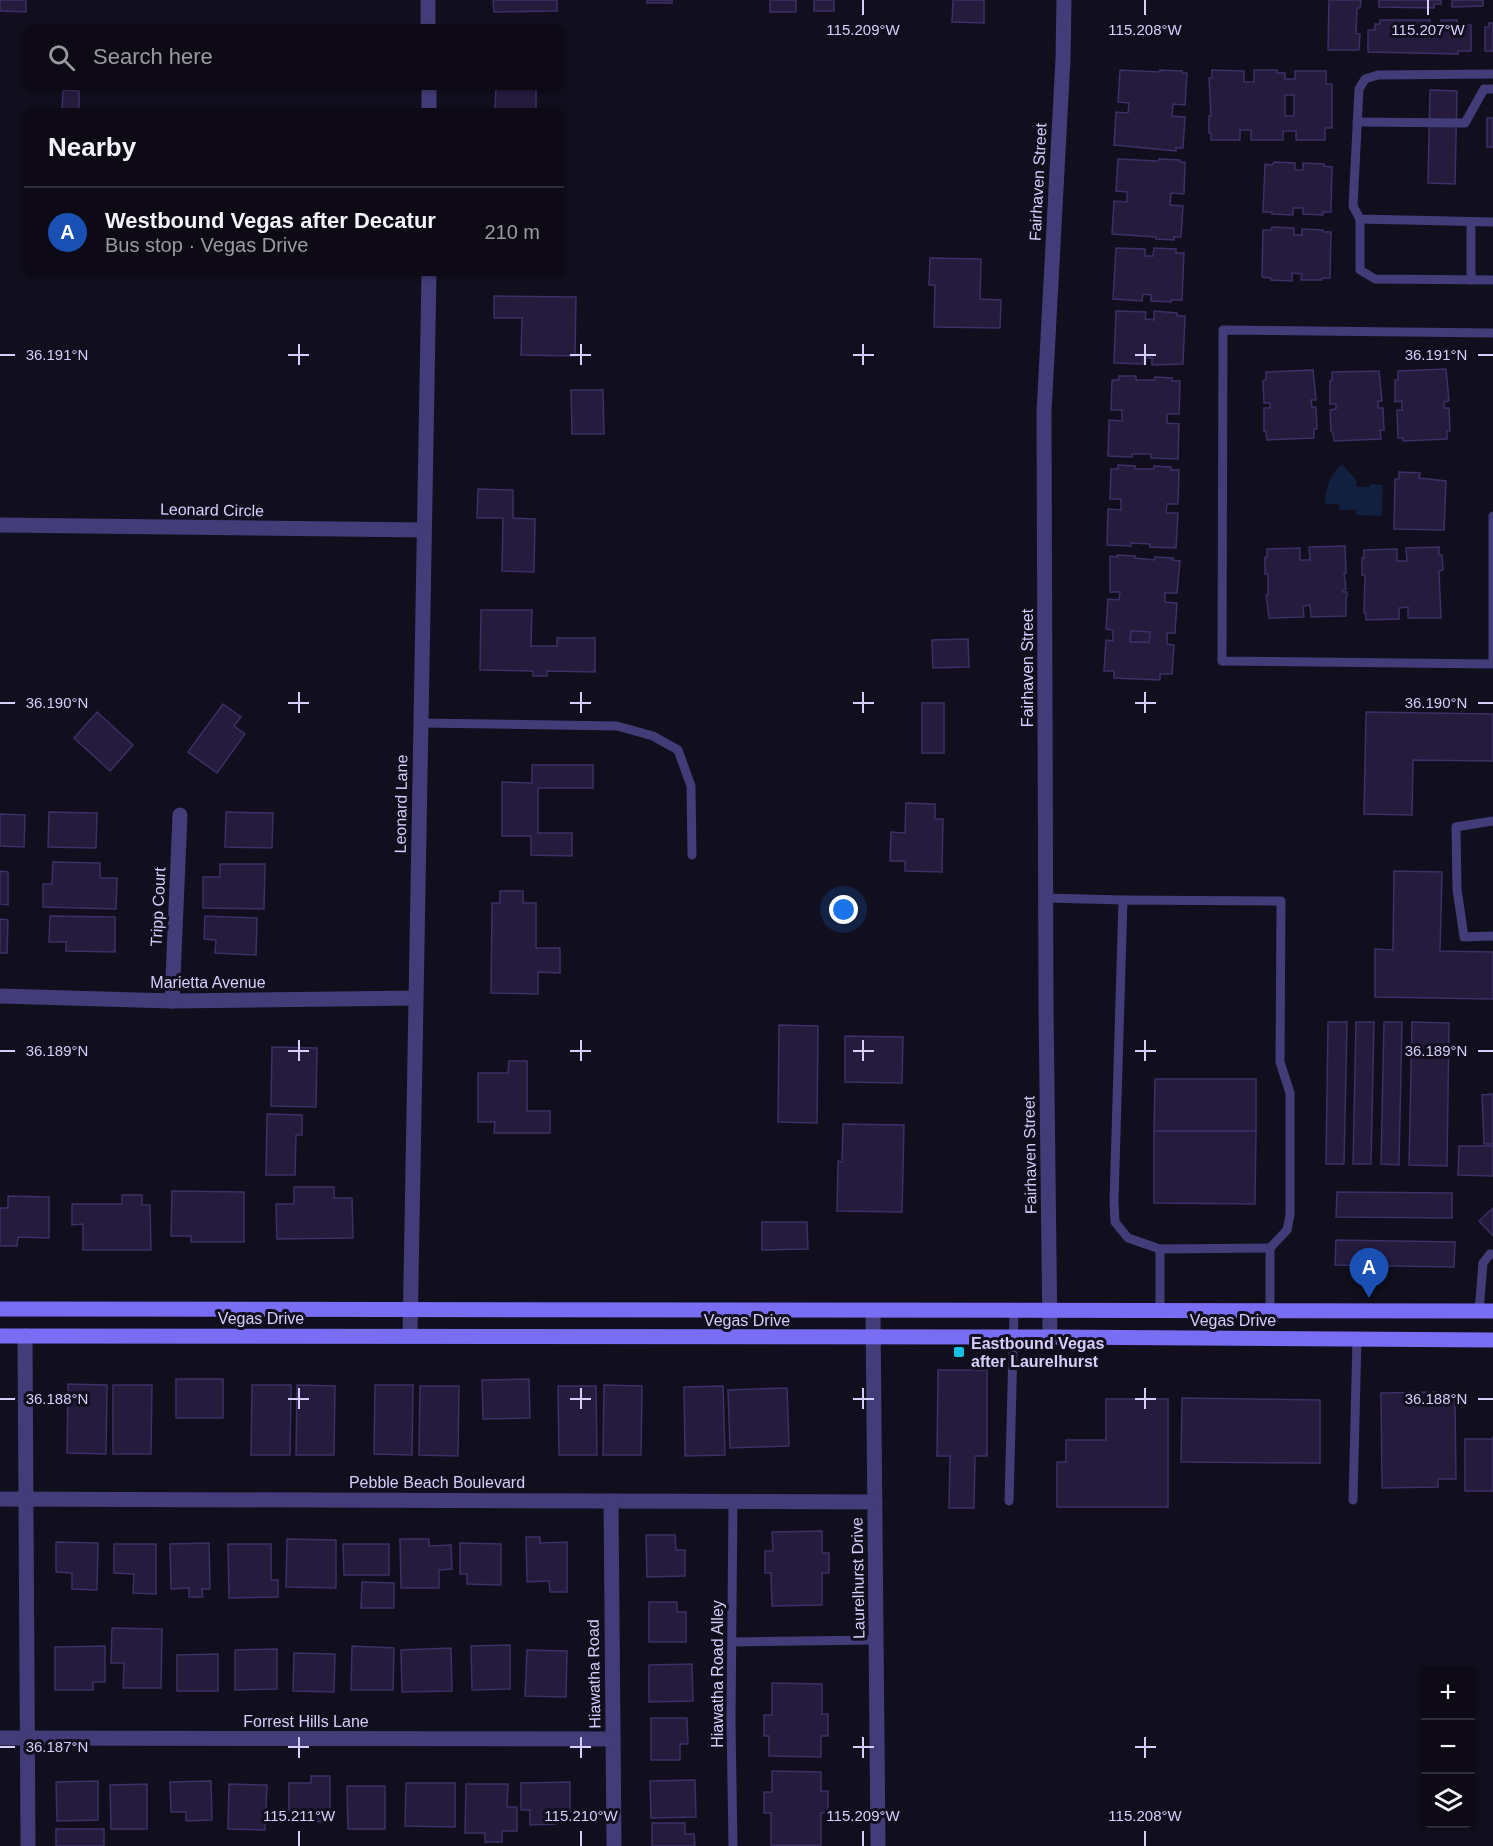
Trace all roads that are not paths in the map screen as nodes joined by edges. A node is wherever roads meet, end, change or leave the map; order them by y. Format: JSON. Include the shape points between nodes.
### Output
{"nodes":[{"id":1,"x":428,"y":0,"type":"edge"},
{"id":2,"x":1064,"y":0,"type":"edge"},
{"id":3,"x":428,"y":24,"type":"edge"},
{"id":4,"x":1493,"y":74,"type":"edge"},
{"id":5,"x":1493,"y":89,"type":"edge"},
{"id":6,"x":429,"y":90,"type":"edge"},
{"id":7,"x":429,"y":108,"type":"edge"},
{"id":8,"x":1357,"y":122,"type":"junction"},
{"id":9,"x":1360,"y":219,"type":"junction"},
{"id":10,"x":1471,"y":222,"type":"junction"},
{"id":11,"x":1493,"y":222,"type":"edge"},
{"id":12,"x":429,"y":276,"type":"edge"},
{"id":13,"x":1471,"y":280,"type":"junction"},
{"id":14,"x":1493,"y":280,"type":"edge"},
{"id":15,"x":1493,"y":333,"type":"edge"},
{"id":16,"x":1493,"y":516,"type":"edge"},
{"id":17,"x":0,"y":525,"type":"edge"},
{"id":18,"x":424,"y":530,"type":"junction"},
{"id":19,"x":1492,"y":545,"type":"edge"},
{"id":20,"x":421,"y":723,"type":"junction"},
{"id":21,"x":180,"y":815,"type":"dead end"},
{"id":22,"x":1493,"y":821,"type":"edge"},
{"id":23,"x":692,"y":855,"type":"dead end"},
{"id":24,"x":1046,"y":898,"type":"junction"},
{"id":25,"x":1123,"y":900,"type":"junction"},
{"id":26,"x":1493,"y":936,"type":"edge"},
{"id":27,"x":0,"y":996,"type":"edge"},
{"id":28,"x":416,"y":998,"type":"junction"},
{"id":29,"x":171,"y":1001,"type":"junction"},
{"id":30,"x":1270,"y":1248,"type":"junction"},
{"id":31,"x":1160,"y":1249,"type":"junction"},
{"id":32,"x":1493,"y":1254,"type":"edge"},
{"id":33,"x":0,"y":1309,"type":"edge"},
{"id":34,"x":410,"y":1310,"type":"junction"},
{"id":35,"x":873,"y":1311,"type":"junction"},
{"id":36,"x":1014,"y":1311,"type":"junction"},
{"id":37,"x":1050,"y":1311,"type":"junction"},
{"id":38,"x":1160,"y":1311,"type":"junction"},
{"id":39,"x":1270,"y":1311,"type":"junction"},
{"id":40,"x":1486,"y":1311,"type":"edge"},
{"id":41,"x":0,"y":1336,"type":"edge"},
{"id":42,"x":25,"y":1336,"type":"junction"},
{"id":43,"x":410,"y":1336,"type":"junction"},
{"id":44,"x":1050,"y":1337,"type":"junction"},
{"id":45,"x":873,"y":1338,"type":"junction"},
{"id":46,"x":1013,"y":1338,"type":"junction"},
{"id":47,"x":1160,"y":1338,"type":"junction"},
{"id":48,"x":1270,"y":1339,"type":"junction"},
{"id":49,"x":1356,"y":1339,"type":"junction"},
{"id":50,"x":1493,"y":1340,"type":"edge"},
{"id":51,"x":0,"y":1499,"type":"edge"},
{"id":52,"x":26,"y":1499,"type":"junction"},
{"id":53,"x":1353,"y":1500,"type":"dead end"},
{"id":54,"x":611,"y":1501,"type":"junction"},
{"id":55,"x":733,"y":1501,"type":"junction"},
{"id":56,"x":1009,"y":1501,"type":"dead end"},
{"id":57,"x":875,"y":1502,"type":"junction"},
{"id":58,"x":876,"y":1640,"type":"junction"},
{"id":59,"x":732,"y":1642,"type":"junction"},
{"id":60,"x":0,"y":1738,"type":"edge"},
{"id":61,"x":27,"y":1738,"type":"junction"},
{"id":62,"x":613,"y":1739,"type":"junction"},
{"id":63,"x":28,"y":1846,"type":"edge"},
{"id":64,"x":614,"y":1846,"type":"edge"},
{"id":65,"x":733,"y":1846,"type":"edge"},
{"id":66,"x":878,"y":1846,"type":"edge"}],
"edges":[{"from":1,"to":3,"type":"street"},
{"from":2,"to":24,"type":"street","name":"Fairhaven Street","via":[[1044,412]]},
{"from":4,"to":8,"type":"lane","via":[[1378,75],[1365,79],[1359,89]]},
{"from":5,"to":8,"type":"lane","via":[[1484,89],[1465,123]]},
{"from":6,"to":7,"type":"street"},
{"from":8,"to":9,"type":"lane","via":[[1353,206]]},
{"from":9,"to":10,"type":"lane"},
{"from":9,"to":13,"type":"lane","via":[[1360,270],[1375,279]]},
{"from":10,"to":11,"type":"lane"},
{"from":10,"to":13,"type":"lane"},
{"from":12,"to":18,"type":"street","name":"Leonard Lane"},
{"from":13,"to":14,"type":"lane"},
{"from":15,"to":19,"type":"lane","via":[[1223,330],[1222,661],[1492,664]]},
{"from":16,"to":19,"type":"lane"},
{"from":17,"to":18,"type":"street","name":"Leonard Circle"},
{"from":18,"to":20,"type":"street","name":"Leonard Lane"},
{"from":20,"to":23,"type":"lane","via":[[617,726],[653,736],[678,750],[691,786]]},
{"from":20,"to":28,"type":"street","name":"Leonard Lane"},
{"from":21,"to":29,"type":"street","name":"Tripp Court"},
{"from":22,"to":26,"type":"lane","via":[[1456,827],[1457,889],[1464,937]]},
{"from":24,"to":25,"type":"lane"},
{"from":24,"to":37,"type":"street","name":"Fairhaven Street"},
{"from":25,"to":30,"type":"lane","via":[[1281,901],[1280,1062],[1290,1093],[1290,1215],[1287,1230]]},
{"from":25,"to":31,"type":"lane","via":[[1115,1222],[1128,1238]]},
{"from":27,"to":29,"type":"street","name":"Marietta Avenue"},
{"from":28,"to":29,"type":"street","name":"Marietta Avenue"},
{"from":28,"to":34,"type":"street","name":"Leonard Lane"},
{"from":30,"to":31,"type":"lane"},
{"from":30,"to":39,"type":"lane"},
{"from":31,"to":38,"type":"lane"},
{"from":32,"to":40,"type":"lane","via":[[1483,1263]]},
{"from":33,"to":34,"type":"main road","name":"Vegas Drive"},
{"from":34,"to":35,"type":"main road","name":"Vegas Drive"},
{"from":34,"to":43,"type":"street","name":"Leonard Lane"},
{"from":35,"to":36,"type":"main road","name":"Vegas Drive"},
{"from":35,"to":45,"type":"street","name":"Laurelhurst Drive"},
{"from":36,"to":37,"type":"main road","name":"Vegas Drive"},
{"from":36,"to":46,"type":"lane"},
{"from":37,"to":38,"type":"main road","name":"Vegas Drive"},
{"from":37,"to":44,"type":"street","name":"Fairhaven Street"},
{"from":38,"to":39,"type":"main road","name":"Vegas Drive"},
{"from":38,"to":47,"type":"main road"},
{"from":39,"to":40,"type":"main road","name":"Vegas Drive"},
{"from":39,"to":48,"type":"main road"},
{"from":41,"to":42,"type":"main road","name":"Vegas Drive"},
{"from":42,"to":43,"type":"main road","name":"Vegas Drive"},
{"from":42,"to":52,"type":"street"},
{"from":43,"to":45,"type":"main road","name":"Vegas Drive"},
{"from":44,"to":46,"type":"main road","name":"Vegas Drive"},
{"from":44,"to":47,"type":"main road","name":"Vegas Drive"},
{"from":45,"to":46,"type":"main road","name":"Vegas Drive"},
{"from":45,"to":57,"type":"street","name":"Laurelhurst Drive"},
{"from":46,"to":56,"type":"lane"},
{"from":47,"to":48,"type":"main road","name":"Vegas Drive"},
{"from":48,"to":49,"type":"main road","name":"Vegas Drive"},
{"from":49,"to":50,"type":"main road","name":"Vegas Drive"},
{"from":49,"to":53,"type":"lane"},
{"from":51,"to":52,"type":"street","name":"Pebble Beach Boulevard"},
{"from":52,"to":54,"type":"street","name":"Pebble Beach Boulevard"},
{"from":52,"to":61,"type":"street"},
{"from":54,"to":55,"type":"street","name":"Pebble Beach Boulevard"},
{"from":54,"to":62,"type":"street","name":"Hiawatha Road"},
{"from":55,"to":57,"type":"street","name":"Pebble Beach Boulevard"},
{"from":55,"to":59,"type":"lane","name":"Hiawatha Road Alley"},
{"from":57,"to":58,"type":"street","name":"Laurelhurst Drive"},
{"from":58,"to":59,"type":"lane"},
{"from":58,"to":66,"type":"street","name":"Laurelhurst Drive"},
{"from":59,"to":65,"type":"lane","name":"Hiawatha Road Alley"},
{"from":60,"to":61,"type":"street","name":"Forrest Hills Lane"},
{"from":61,"to":62,"type":"street","name":"Forrest Hills Lane"},
{"from":61,"to":63,"type":"street"},
{"from":62,"to":64,"type":"street","name":"Hiawatha Road"}]}
